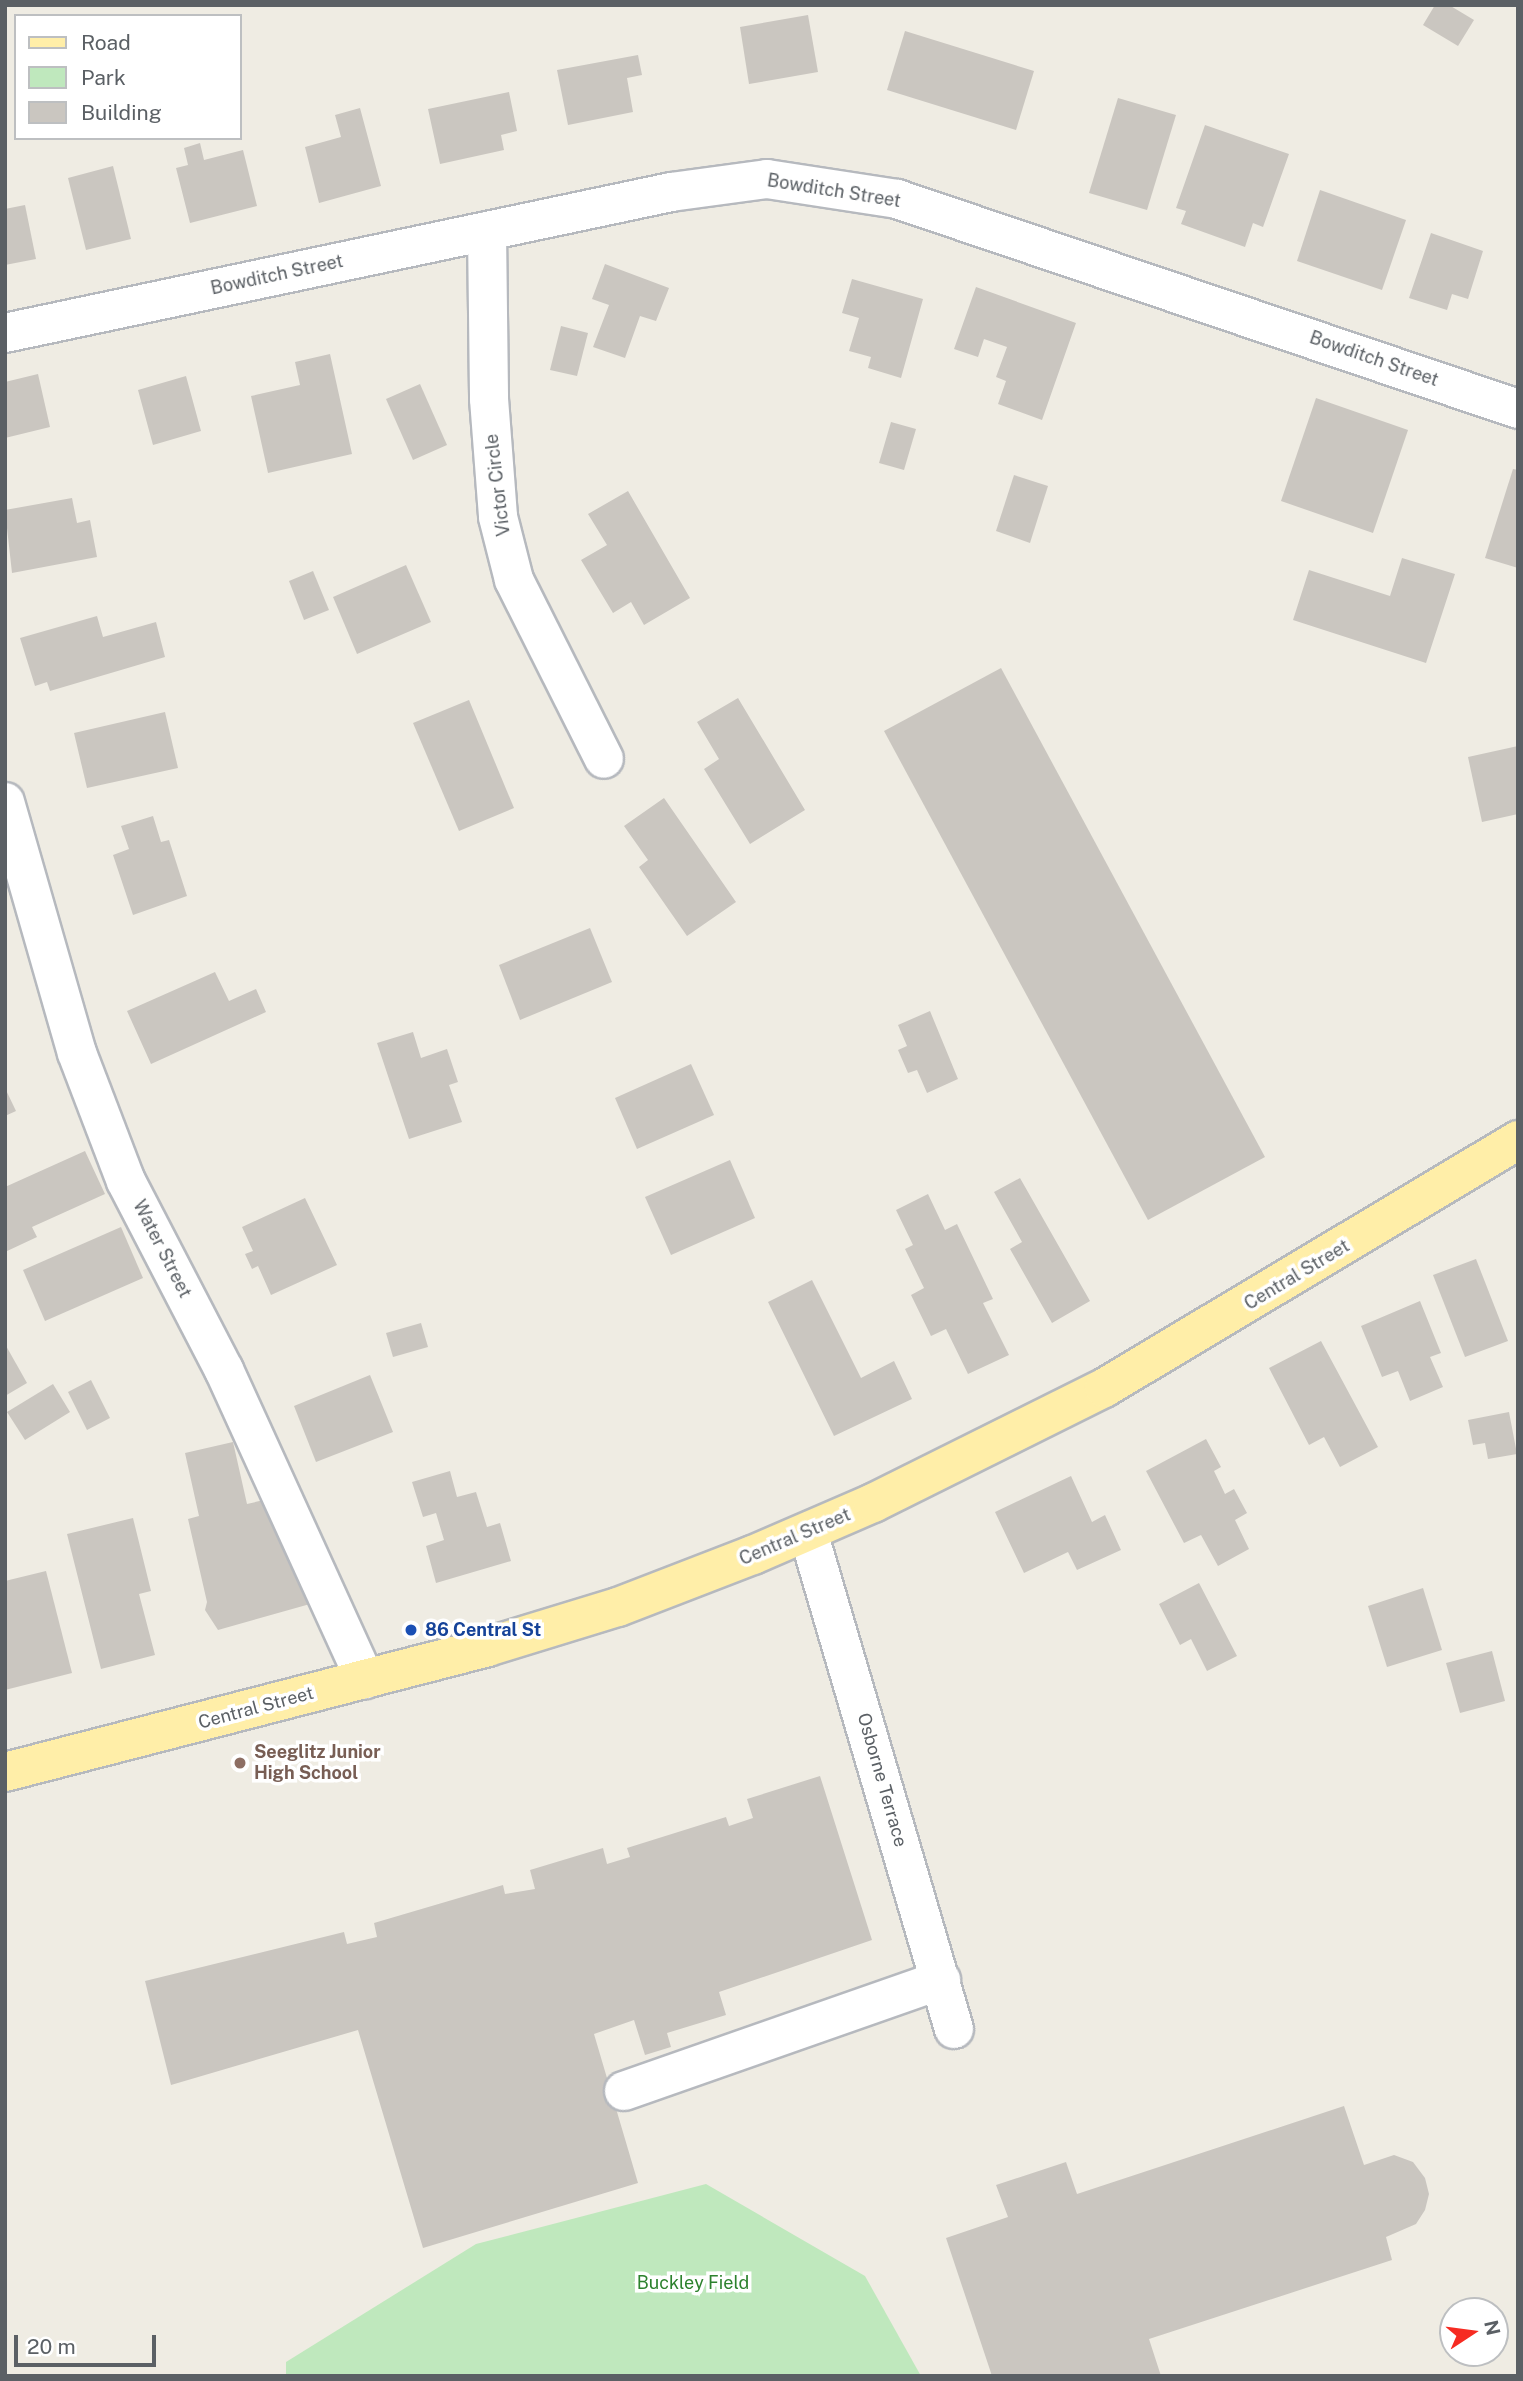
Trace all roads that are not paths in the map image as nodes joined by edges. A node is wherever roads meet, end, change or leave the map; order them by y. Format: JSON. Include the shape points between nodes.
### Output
{"nodes":[{"id":1,"x":487,"y":231,"type":"junction"},
{"id":2,"x":5,"y":333,"type":"edge"},
{"id":3,"x":1518,"y":409,"type":"edge"},
{"id":4,"x":604,"y":759,"type":"dead end"},
{"id":5,"x":5,"y":802,"type":"edge"},
{"id":6,"x":1518,"y":1140,"type":"edge"},
{"id":7,"x":808,"y":1532,"type":"junction"},
{"id":8,"x":365,"y":1679,"type":"junction"},
{"id":9,"x":5,"y":1772,"type":"edge"},
{"id":10,"x":941,"y":1980,"type":"junction"},
{"id":11,"x":954,"y":2029,"type":"dead end"},
{"id":12,"x":624,"y":2091,"type":"dead end"}],
"edges":[{"from":1,"to":2,"type":"street","name":"Bowditch Street"},
{"from":1,"to":3,"type":"street","name":"Bowditch Street","via":[[671,192],[766,179],[897,199]]},
{"from":1,"to":4,"type":"street","name":"Victor Circle","via":[[489,399],[498,517],[514,580]]},
{"from":5,"to":8,"type":"street","name":"Water Street","via":[[77,1053],[126,1181],[224,1370]]},
{"from":6,"to":7,"type":"main road","name":"Central Street","via":[[1104,1388]]},
{"from":7,"to":8,"type":"main road","name":"Central Street","via":[[618,1607]]},
{"from":7,"to":10,"type":"street","name":"Osborne Terrace"},
{"from":8,"to":9,"type":"main road","name":"Central Street"},
{"from":10,"to":11,"type":"street","name":"Osborne Terrace"},
{"from":10,"to":12,"type":"street"}]}
